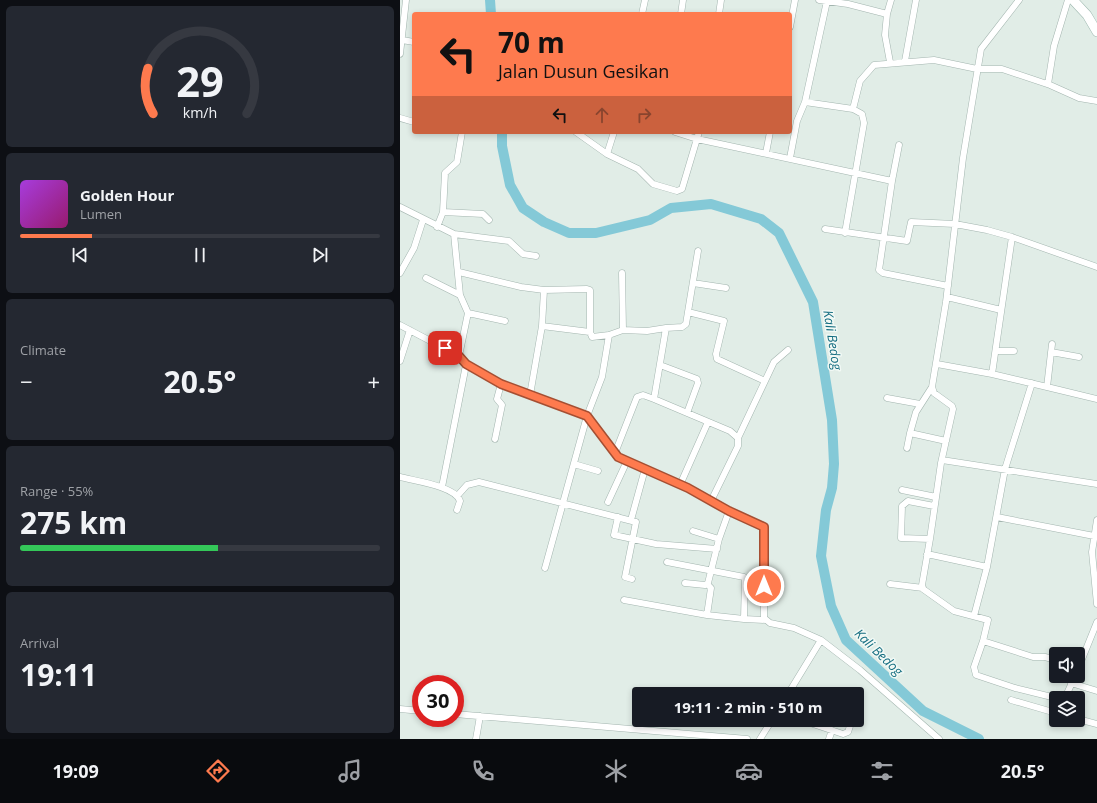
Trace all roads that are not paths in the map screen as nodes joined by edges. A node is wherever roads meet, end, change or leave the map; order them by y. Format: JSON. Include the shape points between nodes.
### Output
{"nodes":[{"id":1,"x":406,"y":0,"type":"edge"},
{"id":2,"x":645,"y":0,"type":"edge"},
{"id":3,"x":683,"y":0,"type":"edge"},
{"id":4,"x":721,"y":0,"type":"edge"},
{"id":5,"x":794,"y":0,"type":"edge"},
{"id":6,"x":819,"y":0,"type":"edge"},
{"id":7,"x":891,"y":0,"type":"edge"},
{"id":8,"x":916,"y":0,"type":"edge"},
{"id":9,"x":1019,"y":0,"type":"edge"},
{"id":10,"x":1068,"y":0,"type":"edge"},
{"id":11,"x":1073,"y":0,"type":"edge"},
{"id":12,"x":827,"y":1,"type":"junction"},
{"id":13,"x":642,"y":12,"type":"edge"},
{"id":14,"x":681,"y":12,"type":"edge"},
{"id":15,"x":719,"y":12,"type":"edge"},
{"id":16,"x":792,"y":14,"type":"edge"},
{"id":17,"x":887,"y":14,"type":"junction"},
{"id":18,"x":1096,"y":28,"type":"edge"},
{"id":19,"x":402,"y":40,"type":"junction"},
{"id":20,"x":412,"y":42,"type":"edge"},
{"id":21,"x":400,"y":54,"type":"edge"},
{"id":22,"x":905,"y":61,"type":"junction"},
{"id":23,"x":890,"y":62,"type":"junction"},
{"id":24,"x":977,"y":69,"type":"junction"},
{"id":25,"x":1048,"y":84,"type":"junction"},
{"id":26,"x":1097,"y":101,"type":"edge"},
{"id":27,"x":805,"y":102,"type":"junction"},
{"id":28,"x":853,"y":109,"type":"junction"},
{"id":29,"x":400,"y":118,"type":"edge"},
{"id":30,"x":412,"y":121,"type":"edge"},
{"id":31,"x":462,"y":134,"type":"edge"},
{"id":32,"x":579,"y":134,"type":"edge"},
{"id":33,"x":613,"y":134,"type":"edge"},
{"id":34,"x":681,"y":134,"type":"edge"},
{"id":35,"x":698,"y":134,"type":"edge"},
{"id":36,"x":770,"y":134,"type":"edge"},
{"id":37,"x":697,"y":139,"type":"junction"},
{"id":38,"x":899,"y":145,"type":"dead end"},
{"id":39,"x":766,"y":153,"type":"junction"},
{"id":40,"x":607,"y":154,"type":"junction"},
{"id":41,"x":790,"y":158,"type":"junction"},
{"id":42,"x":854,"y":173,"type":"junction"},
{"id":43,"x":892,"y":181,"type":"junction"},
{"id":44,"x":400,"y":207,"type":"edge"},
{"id":45,"x":443,"y":212,"type":"junction"},
{"id":46,"x":423,"y":220,"type":"junction"},
{"id":47,"x":489,"y":220,"type":"dead end"},
{"id":48,"x":955,"y":224,"type":"junction"},
{"id":49,"x":437,"y":226,"type":"junction"},
{"id":50,"x":825,"y":228,"type":"dead end"},
{"id":51,"x":845,"y":233,"type":"junction"},
{"id":52,"x":454,"y":234,"type":"junction"},
{"id":53,"x":1012,"y":237,"type":"junction"},
{"id":54,"x":883,"y":238,"type":"junction"},
{"id":55,"x":698,"y":251,"type":"dead end"},
{"id":56,"x":536,"y":256,"type":"dead end"},
{"id":57,"x":1097,"y":267,"type":"edge"},
{"id":58,"x":459,"y":272,"type":"junction"},
{"id":59,"x":400,"y":273,"type":"edge"},
{"id":60,"x":622,"y":273,"type":"dead end"},
{"id":61,"x":426,"y":278,"type":"dead end"},
{"id":62,"x":693,"y":283,"type":"junction"},
{"id":63,"x":948,"y":286,"type":"junction"},
{"id":64,"x":726,"y":288,"type":"dead end"},
{"id":65,"x":544,"y":290,"type":"junction"},
{"id":66,"x":460,"y":295,"type":"junction"},
{"id":67,"x":947,"y":297,"type":"junction"},
{"id":68,"x":1001,"y":310,"type":"junction"},
{"id":69,"x":688,"y":312,"type":"junction"},
{"id":70,"x":468,"y":313,"type":"junction"},
{"id":71,"x":505,"y":321,"type":"dead end"},
{"id":72,"x":400,"y":325,"type":"edge"},
{"id":73,"x":542,"y":326,"type":"junction"},
{"id":74,"x":666,"y":328,"type":"junction"},
{"id":75,"x":410,"y":330,"type":"junction"},
{"id":76,"x":623,"y":330,"type":"junction"},
{"id":77,"x":590,"y":332,"type":"junction"},
{"id":78,"x":609,"y":335,"type":"junction"},
{"id":79,"x":1052,"y":344,"type":"dead end"},
{"id":80,"x":788,"y":350,"type":"dead end"},
{"id":81,"x":996,"y":351,"type":"junction"},
{"id":82,"x":1014,"y":351,"type":"dead end"},
{"id":83,"x":1051,"y":352,"type":"junction"},
{"id":84,"x":459,"y":356,"type":"junction"},
{"id":85,"x":1079,"y":357,"type":"dead end"},
{"id":86,"x":400,"y":361,"type":"edge"},
{"id":87,"x":466,"y":364,"type":"junction"},
{"id":88,"x":937,"y":364,"type":"junction"},
{"id":89,"x":660,"y":365,"type":"junction"},
{"id":90,"x":992,"y":374,"type":"junction"},
{"id":91,"x":765,"y":381,"type":"junction"},
{"id":92,"x":1032,"y":383,"type":"junction"},
{"id":93,"x":501,"y":384,"type":"junction"},
{"id":94,"x":932,"y":387,"type":"junction"},
{"id":95,"x":1048,"y":387,"type":"junction"},
{"id":96,"x":530,"y":395,"type":"junction"},
{"id":97,"x":887,"y":398,"type":"dead end"},
{"id":98,"x":654,"y":399,"type":"junction"},
{"id":99,"x":1097,"y":399,"type":"edge"},
{"id":100,"x":920,"y":404,"type":"junction"},
{"id":101,"x":687,"y":413,"type":"junction"},
{"id":102,"x":587,"y":416,"type":"junction"},
{"id":103,"x":708,"y":422,"type":"junction"},
{"id":104,"x":910,"y":433,"type":"junction"},
{"id":105,"x":738,"y":438,"type":"junction"},
{"id":106,"x":495,"y":439,"type":"dead end"},
{"id":107,"x":946,"y":441,"type":"junction"},
{"id":108,"x":907,"y":448,"type":"dead end"},
{"id":109,"x":615,"y":453,"type":"junction"},
{"id":110,"x":942,"y":460,"type":"junction"},
{"id":111,"x":627,"y":461,"type":"junction"},
{"id":112,"x":574,"y":464,"type":"junction"},
{"id":113,"x":645,"y":469,"type":"junction"},
{"id":114,"x":1005,"y":469,"type":"junction"},
{"id":115,"x":598,"y":471,"type":"dead end"},
{"id":116,"x":400,"y":477,"type":"edge"},
{"id":117,"x":1097,"y":484,"type":"edge"},
{"id":118,"x":680,"y":485,"type":"junction"},
{"id":119,"x":442,"y":487,"type":"junction"},
{"id":120,"x":902,"y":490,"type":"dead end"},
{"id":121,"x":458,"y":495,"type":"junction"},
{"id":122,"x":936,"y":497,"type":"junction"},
{"id":123,"x":711,"y":501,"type":"junction"},
{"id":124,"x":608,"y":502,"type":"dead end"},
{"id":125,"x":563,"y":503,"type":"junction"},
{"id":126,"x":934,"y":506,"type":"junction"},
{"id":127,"x":457,"y":510,"type":"dead end"},
{"id":128,"x":729,"y":511,"type":"junction"},
{"id":129,"x":618,"y":517,"type":"junction"},
{"id":130,"x":997,"y":517,"type":"junction"},
{"id":131,"x":631,"y":520,"type":"junction"},
{"id":132,"x":1097,"y":520,"type":"edge"},
{"id":133,"x":693,"y":531,"type":"dead end"},
{"id":134,"x":1094,"y":536,"type":"junction"},
{"id":135,"x":719,"y":539,"type":"junction"},
{"id":136,"x":930,"y":539,"type":"junction"},
{"id":137,"x":634,"y":540,"type":"junction"},
{"id":138,"x":716,"y":550,"type":"junction"},
{"id":139,"x":927,"y":554,"type":"junction"},
{"id":140,"x":667,"y":562,"type":"dead end"},
{"id":141,"x":987,"y":567,"type":"junction"},
{"id":142,"x":545,"y":568,"type":"dead end"},
{"id":143,"x":712,"y":570,"type":"junction"},
{"id":144,"x":632,"y":579,"type":"dead end"},
{"id":145,"x":685,"y":582,"type":"dead end"},
{"id":146,"x":707,"y":584,"type":"junction"},
{"id":147,"x":890,"y":584,"type":"dead end"},
{"id":148,"x":923,"y":588,"type":"junction"},
{"id":149,"x":624,"y":600,"type":"dead end"},
{"id":150,"x":1097,"y":604,"type":"edge"},
{"id":151,"x":706,"y":615,"type":"junction"},
{"id":152,"x":974,"y":616,"type":"junction"},
{"id":153,"x":765,"y":618,"type":"junction"},
{"id":154,"x":744,"y":619,"type":"junction"},
{"id":155,"x":1097,"y":622,"type":"edge"},
{"id":156,"x":821,"y":640,"type":"junction"},
{"id":157,"x":983,"y":641,"type":"junction"},
{"id":158,"x":1085,"y":650,"type":"edge"},
{"id":159,"x":1049,"y":658,"type":"edge"},
{"id":160,"x":1071,"y":683,"type":"joint"},
{"id":161,"x":792,"y":687,"type":"edge"},
{"id":162,"x":1068,"y":691,"type":"edge"},
{"id":163,"x":1097,"y":691,"type":"edge"},
{"id":164,"x":1049,"y":696,"type":"edge"},
{"id":165,"x":1011,"y":700,"type":"dead end"},
{"id":166,"x":400,"y":709,"type":"edge"},
{"id":167,"x":412,"y":710,"type":"edge"},
{"id":168,"x":1049,"y":711,"type":"edge"},
{"id":169,"x":464,"y":715,"type":"edge"},
{"id":170,"x":480,"y":716,"type":"junction"},
{"id":171,"x":1085,"y":721,"type":"edge"},
{"id":172,"x":1097,"y":724,"type":"edge"},
{"id":173,"x":768,"y":727,"type":"edge"},
{"id":174,"x":823,"y":727,"type":"edge"},
{"id":175,"x":850,"y":727,"type":"edge"},
{"id":176,"x":832,"y":730,"type":"junction"},
{"id":177,"x":476,"y":739,"type":"edge"},
{"id":178,"x":747,"y":739,"type":"edge"},
{"id":179,"x":760,"y":739,"type":"edge"},
{"id":180,"x":829,"y":739,"type":"edge"},
{"id":181,"x":939,"y":739,"type":"edge"}],
"edges":[{"from":1,"to":19,"type":"street"},
{"from":2,"to":13,"type":"street"},
{"from":3,"to":14,"type":"street"},
{"from":4,"to":15,"type":"street"},
{"from":5,"to":16,"type":"street"},
{"from":6,"to":12,"type":"street"},
{"from":7,"to":17,"type":"street"},
{"from":8,"to":22,"type":"street"},
{"from":9,"to":24,"type":"street","via":[[980,49]]},
{"from":10,"to":25,"type":"street","via":[[1054,46]]},
{"from":11,"to":18,"type":"main road"},
{"from":12,"to":17,"type":"street"},
{"from":12,"to":27,"type":"street"},
{"from":17,"to":23,"type":"street","via":[[885,35]]},
{"from":19,"to":20,"type":"street"},
{"from":19,"to":21,"type":"street"},
{"from":22,"to":23,"type":"street"},
{"from":22,"to":24,"type":"street","via":[[934,60]]},
{"from":23,"to":28,"type":"street","via":[[874,65],[865,74],[860,81]]},
{"from":24,"to":25,"type":"street","via":[[1002,69]]},
{"from":24,"to":48,"type":"street"},
{"from":25,"to":26,"type":"street","via":[[1079,98]]},
{"from":27,"to":28,"type":"street"},
{"from":27,"to":41,"type":"street","via":[[797,121]]},
{"from":28,"to":42,"type":"street","via":[[862,114],[864,123]]},
{"from":29,"to":30,"type":"street"},
{"from":31,"to":45,"type":"street","via":[[457,162],[445,173]]},
{"from":32,"to":40,"type":"street"},
{"from":33,"to":40,"type":"street"},
{"from":34,"to":37,"type":"street"},
{"from":35,"to":37,"type":"street"},
{"from":36,"to":39,"type":"street"},
{"from":37,"to":39,"type":"street"},
{"from":37,"to":40,"type":"street","via":[[682,189],[678,191],[653,184],[638,169]]},
{"from":38,"to":43,"type":"street"},
{"from":39,"to":41,"type":"street"},
{"from":41,"to":42,"type":"street"},
{"from":42,"to":43,"type":"street"},
{"from":42,"to":51,"type":"street"},
{"from":43,"to":54,"type":"street"},
{"from":44,"to":46,"type":"street"},
{"from":45,"to":47,"type":"street","via":[[483,214]]},
{"from":45,"to":49,"type":"street"},
{"from":46,"to":49,"type":"street"},
{"from":46,"to":59,"type":"street","via":[[414,248]]},
{"from":48,"to":53,"type":"street"},
{"from":48,"to":54,"type":"street","via":[[911,222],[908,240]]},
{"from":48,"to":63,"type":"street"},
{"from":49,"to":52,"type":"street"},
{"from":50,"to":51,"type":"street"},
{"from":51,"to":54,"type":"street"},
{"from":52,"to":56,"type":"street","via":[[509,242],[523,254]]},
{"from":52,"to":58,"type":"street"},
{"from":53,"to":57,"type":"street"},
{"from":53,"to":68,"type":"street"},
{"from":54,"to":63,"type":"street","via":[[878,267],[880,272]]},
{"from":55,"to":62,"type":"street"},
{"from":58,"to":65,"type":"street"},
{"from":58,"to":66,"type":"street"},
{"from":60,"to":76,"type":"street"},
{"from":61,"to":66,"type":"street"},
{"from":62,"to":64,"type":"street"},
{"from":62,"to":69,"type":"street"},
{"from":63,"to":67,"type":"street"},
{"from":65,"to":73,"type":"street"},
{"from":65,"to":77,"type":"street","via":[[589,290]]},
{"from":66,"to":70,"type":"street"},
{"from":67,"to":68,"type":"street"},
{"from":67,"to":88,"type":"street"},
{"from":68,"to":81,"type":"street"},
{"from":69,"to":74,"type":"street","via":[[685,326]]},
{"from":69,"to":91,"type":"street","via":[[724,321],[717,359]]},
{"from":70,"to":71,"type":"street"},
{"from":70,"to":84,"type":"street"},
{"from":72,"to":75,"type":"street"},
{"from":73,"to":77,"type":"street"},
{"from":73,"to":96,"type":"street"},
{"from":74,"to":76,"type":"street","via":[[647,331]]},
{"from":74,"to":89,"type":"street"},
{"from":75,"to":84,"type":"street"},
{"from":75,"to":86,"type":"street"},
{"from":76,"to":78,"type":"street"},
{"from":77,"to":78,"type":"street","via":[[592,337]]},
{"from":78,"to":102,"type":"street","via":[[602,377]]},
{"from":79,"to":83,"type":"street"},
{"from":80,"to":91,"type":"street","via":[[774,362]]},
{"from":81,"to":82,"type":"street"},
{"from":81,"to":90,"type":"street"},
{"from":83,"to":85,"type":"street"},
{"from":83,"to":95,"type":"street"},
{"from":84,"to":87,"type":"street"},
{"from":87,"to":93,"type":"street"},
{"from":87,"to":119,"type":"street"},
{"from":88,"to":90,"type":"street"},
{"from":88,"to":94,"type":"street"},
{"from":89,"to":98,"type":"street"},
{"from":89,"to":101,"type":"street","via":[[698,379]]},
{"from":90,"to":92,"type":"street"},
{"from":91,"to":105,"type":"street"},
{"from":92,"to":95,"type":"street"},
{"from":92,"to":114,"type":"street"},
{"from":93,"to":96,"type":"street"},
{"from":93,"to":106,"type":"street","via":[[497,399],[502,405]]},
{"from":94,"to":100,"type":"street"},
{"from":94,"to":107,"type":"street","via":[[934,393],[953,408]]},
{"from":95,"to":99,"type":"street"},
{"from":96,"to":102,"type":"street"},
{"from":97,"to":100,"type":"street"},
{"from":98,"to":101,"type":"street"},
{"from":98,"to":109,"type":"street","via":[[643,395],[637,397]]},
{"from":100,"to":104,"type":"street"},
{"from":101,"to":103,"type":"street"},
{"from":102,"to":109,"type":"street"},
{"from":102,"to":112,"type":"street"},
{"from":103,"to":105,"type":"street","via":[[730,431]]},
{"from":103,"to":118,"type":"street"},
{"from":104,"to":107,"type":"street"},
{"from":104,"to":108,"type":"street"},
{"from":105,"to":123,"type":"street","via":[[738,446]]},
{"from":107,"to":110,"type":"street"},
{"from":109,"to":111,"type":"street"},
{"from":110,"to":114,"type":"street"},
{"from":110,"to":122,"type":"street"},
{"from":111,"to":113,"type":"street"},
{"from":111,"to":124,"type":"street"},
{"from":112,"to":115,"type":"street"},
{"from":112,"to":125,"type":"street"},
{"from":113,"to":118,"type":"street"},
{"from":113,"to":131,"type":"street"},
{"from":114,"to":117,"type":"street"},
{"from":114,"to":130,"type":"street"},
{"from":116,"to":119,"type":"street"},
{"from":118,"to":123,"type":"street"},
{"from":119,"to":121,"type":"street"},
{"from":120,"to":122,"type":"street"},
{"from":121,"to":125,"type":"street","via":[[467,485],[479,482]]},
{"from":121,"to":127,"type":"street","via":[[460,501]]},
{"from":122,"to":126,"type":"street"},
{"from":123,"to":128,"type":"street"},
{"from":125,"to":129,"type":"street"},
{"from":125,"to":142,"type":"street"},
{"from":126,"to":136,"type":"street"},
{"from":126,"to":136,"type":"street","via":[[908,501],[902,506],[901,538]]},
{"from":128,"to":135,"type":"street"},
{"from":128,"to":153,"type":"street","via":[[764,527]]},
{"from":129,"to":131,"type":"street"},
{"from":129,"to":137,"type":"street","via":[[614,536]]},
{"from":130,"to":134,"type":"street"},
{"from":130,"to":141,"type":"street"},
{"from":131,"to":137,"type":"street","via":[[637,523]]},
{"from":132,"to":134,"type":"street"},
{"from":133,"to":135,"type":"street"},
{"from":134,"to":150,"type":"street","via":[[1092,552]]},
{"from":135,"to":138,"type":"street"},
{"from":136,"to":139,"type":"street"},
{"from":137,"to":138,"type":"street"},
{"from":137,"to":144,"type":"street","via":[[625,577]]},
{"from":138,"to":143,"type":"street"},
{"from":139,"to":141,"type":"street"},
{"from":139,"to":148,"type":"street"},
{"from":140,"to":143,"type":"street"},
{"from":141,"to":152,"type":"street"},
{"from":143,"to":146,"type":"street"},
{"from":143,"to":154,"type":"street","via":[[745,578]]},
{"from":145,"to":146,"type":"street"},
{"from":146,"to":151,"type":"street","via":[[711,588]]},
{"from":147,"to":148,"type":"street"},
{"from":148,"to":152,"type":"street","via":[[954,611]]},
{"from":149,"to":151,"type":"street"},
{"from":151,"to":154,"type":"street"},
{"from":152,"to":157,"type":"street","via":[[988,621]]},
{"from":153,"to":154,"type":"street"},
{"from":153,"to":156,"type":"street","via":[[770,623],[794,628]]},
{"from":155,"to":158,"type":"street"},
{"from":156,"to":161,"type":"street"},
{"from":156,"to":181,"type":"street","via":[[860,670]]},
{"from":157,"to":159,"type":"street","via":[[1033,657]]},
{"from":157,"to":164,"type":"street","via":[[974,667],[976,675]]},
{"from":160,"to":162,"type":"street"},
{"from":160,"to":163,"type":"street"},
{"from":165,"to":168,"type":"street"},
{"from":166,"to":167,"type":"street"},
{"from":169,"to":170,"type":"street"},
{"from":170,"to":177,"type":"street"},
{"from":170,"to":178,"type":"street"},
{"from":171,"to":172,"type":"street"},
{"from":173,"to":179,"type":"street"},
{"from":174,"to":176,"type":"street"},
{"from":175,"to":176,"type":"street","via":[[845,734]]},
{"from":176,"to":180,"type":"street"}]}
